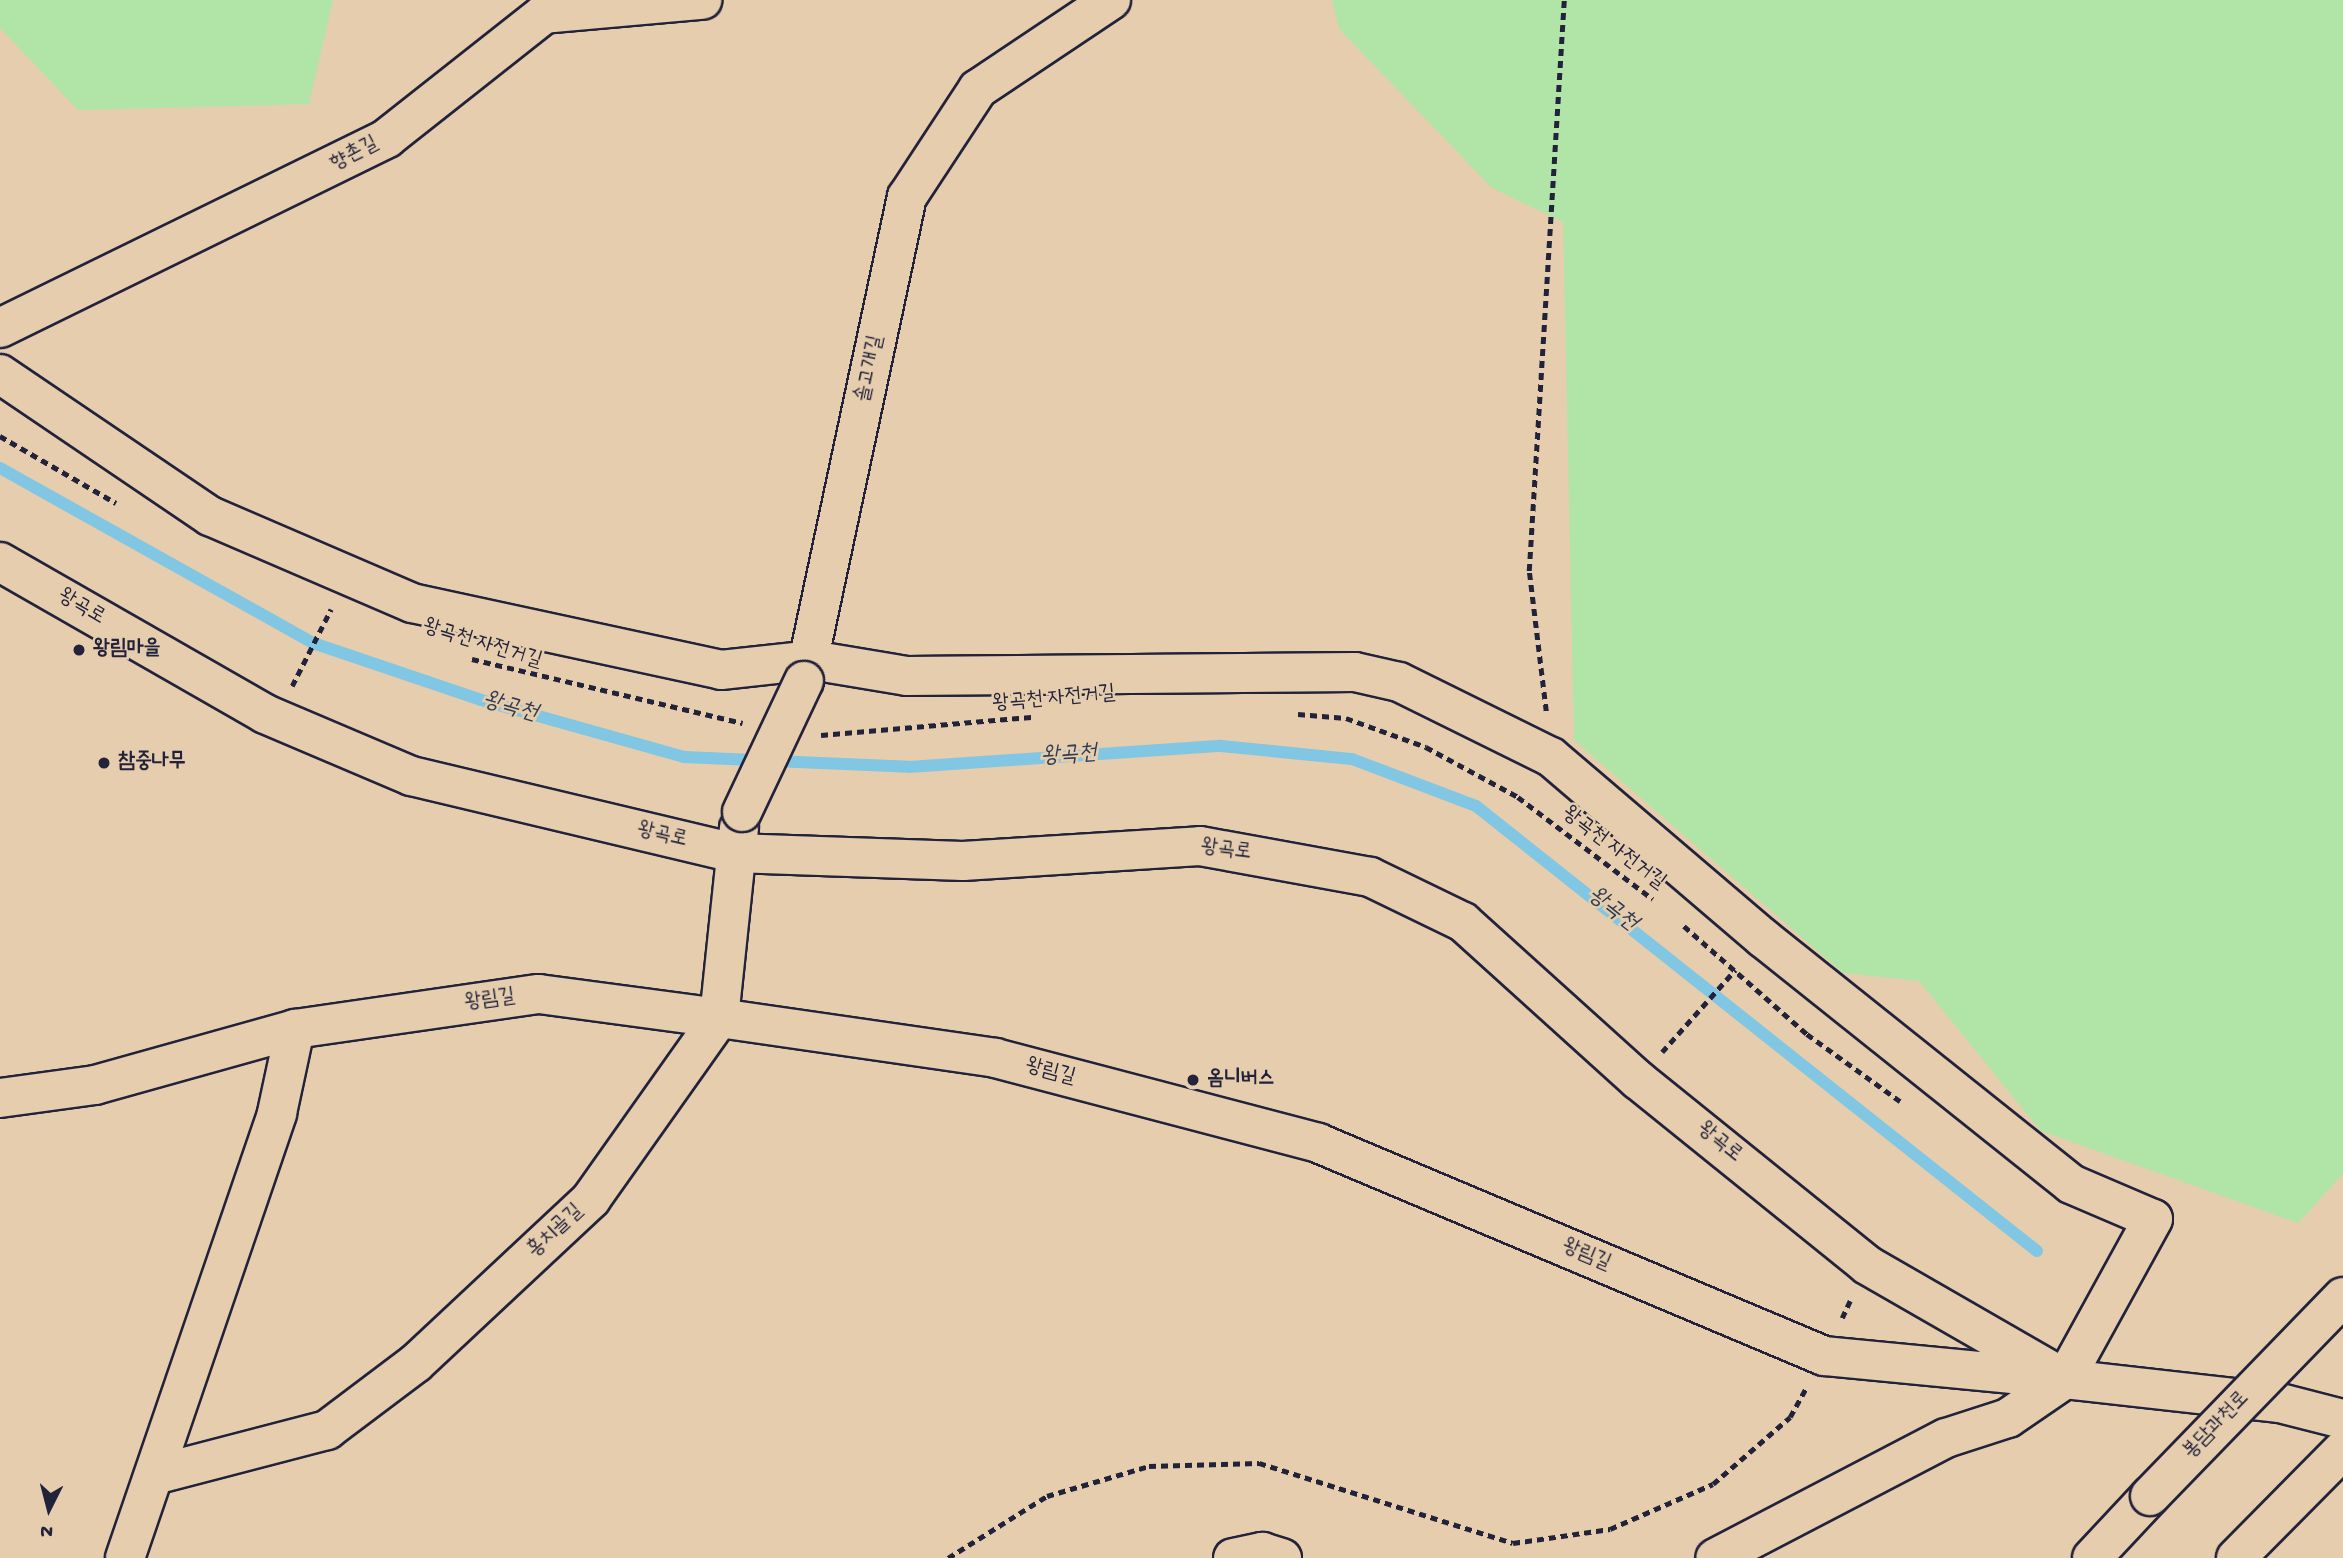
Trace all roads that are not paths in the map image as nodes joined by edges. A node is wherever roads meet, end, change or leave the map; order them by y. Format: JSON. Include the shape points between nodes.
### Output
{"nodes":[{"id":1,"x":702,"y":0,"type":"edge"},
{"id":2,"x":1111,"y":0,"type":"edge"},
{"id":3,"x":0,"y":328,"type":"edge"},
{"id":4,"x":0,"y":374,"type":"edge"},
{"id":5,"x":0,"y":562,"type":"edge"},
{"id":6,"x":807,"y":671,"type":"junction"},
{"id":7,"x":734,"y":853,"type":"junction"},
{"id":8,"x":719,"y":1018,"type":"junction"},
{"id":9,"x":295,"y":1030,"type":"junction"},
{"id":10,"x":0,"y":1098,"type":"edge"},
{"id":11,"x":2343,"y":1297,"type":"edge"},
{"id":12,"x":2065,"y":1379,"type":"junction"},
{"id":13,"x":2343,"y":1419,"type":"edge"},
{"id":14,"x":2343,"y":1450,"type":"edge"},
{"id":15,"x":158,"y":1474,"type":"junction"},
{"id":16,"x":125,"y":1558,"type":"edge"},
{"id":17,"x":1233,"y":1558,"type":"edge"},
{"id":18,"x":1282,"y":1558,"type":"edge"},
{"id":19,"x":1715,"y":1558,"type":"edge"},
{"id":20,"x":2092,"y":1558,"type":"edge"},
{"id":21,"x":2236,"y":1558,"type":"edge"}],
"edges":[{"from":1,"to":3,"type":"main road","name":"향촌길","via":[[544,14],[387,138]]},
{"from":2,"to":6,"type":"main road","name":"솔고개길","via":[[978,89],[907,197]]},
{"from":4,"to":6,"type":"main road","via":[[210,516],[412,603],[721,670]]},
{"from":5,"to":7,"type":"main road","name":"왕곡로","via":[[265,714],[411,776]]},
{"from":6,"to":7,"type":"main road","name":"솔고개길","bridge":true,"via":[[742,813]]},
{"from":6,"to":12,"type":"main road","via":[[907,676],[1355,673],[1399,682],[1552,757],[1763,938],[2071,1184],[2153,1219]]},
{"from":7,"to":8,"type":"main road"},
{"from":7,"to":12,"type":"main road","name":"왕곡로","via":[[963,861],[1200,846],[1370,877],[1463,922],[1638,1080],[1867,1265]]},
{"from":8,"to":9,"type":"main road","name":"왕림길","via":[[539,994]]},
{"from":8,"to":12,"type":"main road","name":"왕림길","via":[[995,1058],[1318,1143],[1824,1356]]},
{"from":8,"to":15,"type":"main road","name":"홍치골길","via":[[591,1199],[416,1363],[327,1430]]},
{"from":9,"to":10,"type":"main road","name":"왕림길","via":[[95,1085]]},
{"from":9,"to":15,"type":"main road","via":[[277,1113]]},
{"from":11,"to":20,"type":"main road","name":"봉담과천로","bridge":true},
{"from":12,"to":13,"type":"main road","name":"왕곡로","via":[[2280,1403]]},
{"from":12,"to":19,"type":"main road","via":[[2008,1418],[1946,1438]]},
{"from":14,"to":21,"type":"main road"},
{"from":15,"to":16,"type":"main road"},
{"from":17,"to":18,"type":"main road","via":[[1262,1552]]}]}
